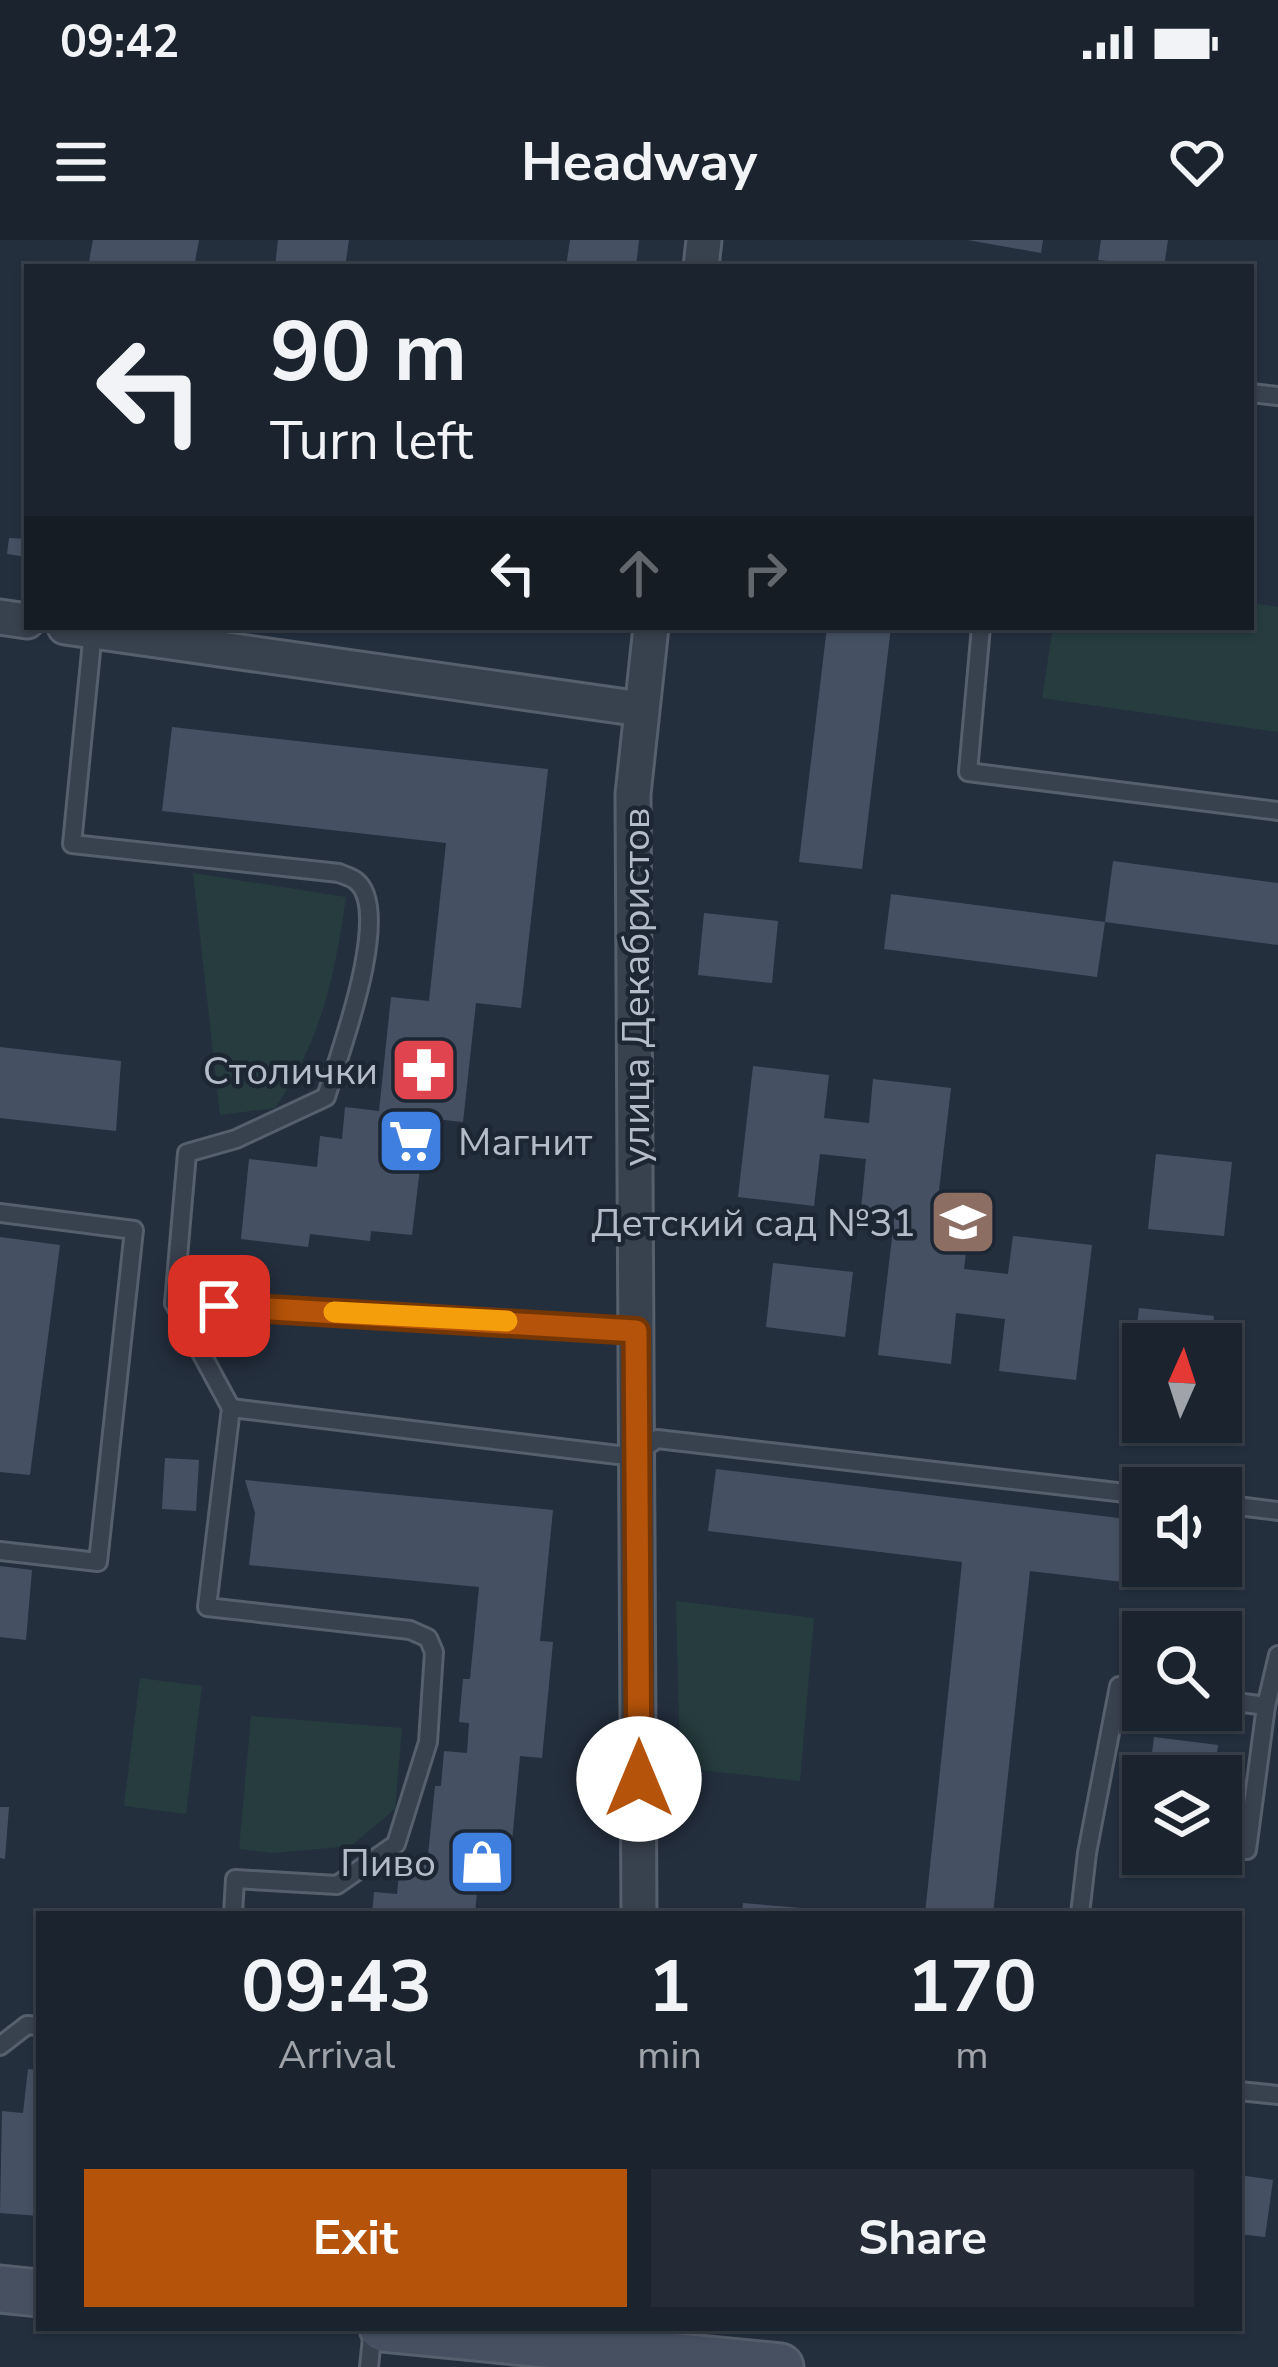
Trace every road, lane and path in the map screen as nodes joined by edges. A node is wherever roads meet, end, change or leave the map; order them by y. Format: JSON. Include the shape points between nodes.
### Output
{"nodes":[{"id":1,"x":79,"y":630,"type":"edge"},
{"id":2,"x":86,"y":630,"type":"edge"},
{"id":3,"x":651,"y":630,"type":"edge"},
{"id":4,"x":981,"y":630,"type":"edge"},
{"id":5,"x":641,"y":709,"type":"junction"},
{"id":6,"x":1278,"y":811,"type":"edge"},
{"id":7,"x":0,"y":1214,"type":"edge"},
{"id":8,"x":174,"y":1303,"type":"junction"},
{"id":9,"x":636,"y":1331,"type":"junction"},
{"id":10,"x":230,"y":1408,"type":"junction"},
{"id":11,"x":637,"y":1453,"type":"junction"},
{"id":12,"x":1122,"y":1493,"type":"edge"},
{"id":13,"x":1242,"y":1507,"type":"edge"},
{"id":14,"x":1278,"y":1511,"type":"edge"},
{"id":15,"x":0,"y":1551,"type":"edge"},
{"id":16,"x":1278,"y":1655,"type":"edge"},
{"id":17,"x":1122,"y":1686,"type":"edge"},
{"id":18,"x":1242,"y":1703,"type":"edge"},
{"id":19,"x":1266,"y":1706,"type":"junction"},
{"id":20,"x":1247,"y":1850,"type":"dead end"},
{"id":21,"x":232,"y":1911,"type":"edge"},
{"id":22,"x":639,"y":1911,"type":"edge"},
{"id":23,"x":1080,"y":1911,"type":"edge"},
{"id":24,"x":36,"y":2026,"type":"edge"},
{"id":25,"x":0,"y":2046,"type":"edge"},
{"id":26,"x":1242,"y":2091,"type":"edge"},
{"id":27,"x":1278,"y":2095,"type":"edge"},
{"id":28,"x":0,"y":2289,"type":"edge"},
{"id":29,"x":36,"y":2293,"type":"edge"},
{"id":30,"x":373,"y":2331,"type":"edge"},
{"id":31,"x":419,"y":2331,"type":"edge"},
{"id":32,"x":648,"y":2350,"type":"edge"},
{"id":33,"x":369,"y":2367,"type":"edge"},
{"id":34,"x":779,"y":2367,"type":"edge"}],
"edges":[{"from":1,"to":8,"type":"lane","via":[[72,844],[339,873],[367,898],[366,973],[326,1096],[188,1153]]},
{"from":2,"to":5,"type":"street"},
{"from":3,"to":5,"type":"street","name":"улица Декабристов"},
{"from":4,"to":6,"type":"lane","via":[[968,772]]},
{"from":5,"to":9,"type":"street","name":"улица Декабристов","via":[[633,794]]},
{"from":7,"to":15,"type":"lane","via":[[134,1230],[98,1562]]},
{"from":8,"to":9,"type":"lane"},
{"from":8,"to":10,"type":"lane"},
{"from":9,"to":11,"type":"street","name":"улица Декабристов"},
{"from":10,"to":11,"type":"lane"},
{"from":10,"to":21,"type":"lane","via":[[207,1607],[410,1630],[428,1638],[434,1652],[428,1742],[396,1844],[337,1885],[235,1879]]},
{"from":11,"to":12,"type":"lane","via":[[657,1438]]},
{"from":11,"to":22,"type":"street","name":"улица Декабристов"},
{"from":13,"to":14,"type":"lane"},
{"from":16,"to":19,"type":"lane"},
{"from":17,"to":23,"type":"lane"},
{"from":18,"to":19,"type":"lane"},
{"from":19,"to":20,"type":"lane"},
{"from":24,"to":25,"type":"lane"},
{"from":26,"to":27,"type":"lane"},
{"from":28,"to":29,"type":"street"},
{"from":30,"to":33,"type":"lane"},
{"from":31,"to":32,"type":"street"},
{"from":32,"to":34,"type":"street"}]}
